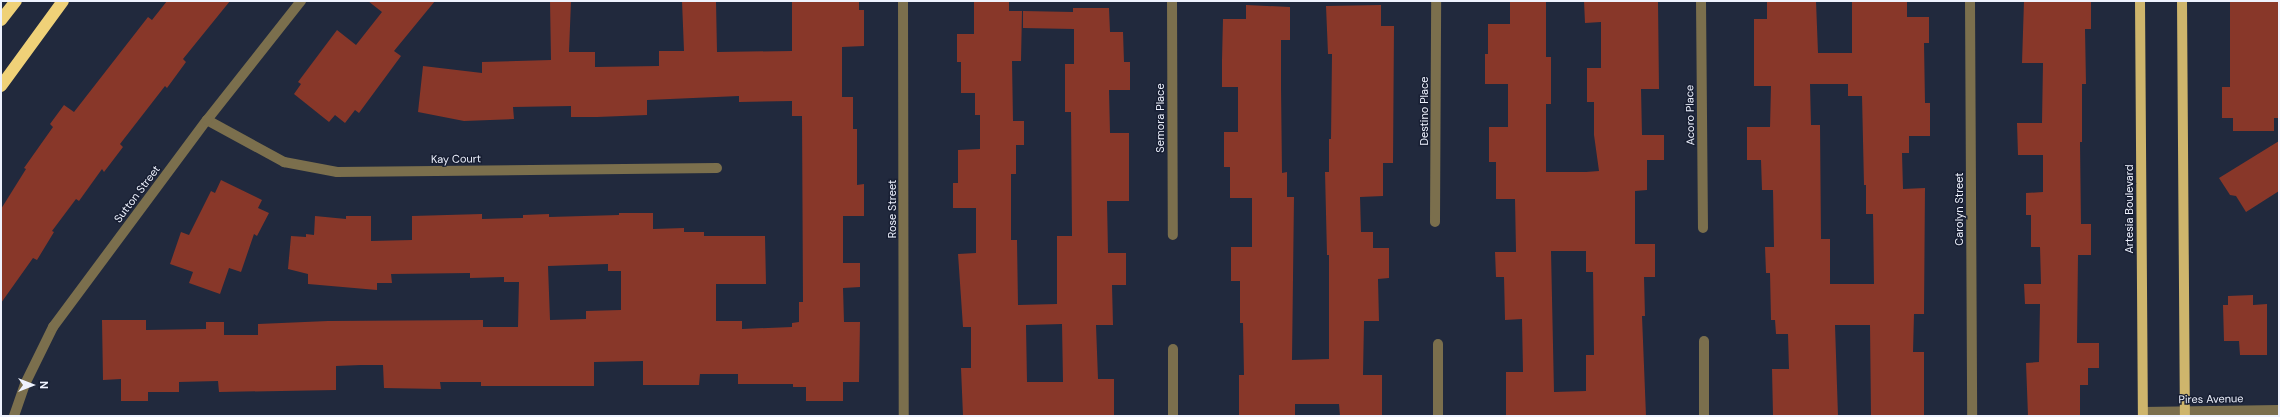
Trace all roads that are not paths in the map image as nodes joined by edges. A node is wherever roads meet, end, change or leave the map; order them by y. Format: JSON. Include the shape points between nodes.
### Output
{"nodes":[{"id":1,"x":16,"y":1,"type":"edge"},
{"id":2,"x":63,"y":1,"type":"edge"},
{"id":3,"x":301,"y":1,"type":"edge"},
{"id":4,"x":903,"y":1,"type":"edge"},
{"id":5,"x":1172,"y":1,"type":"edge"},
{"id":6,"x":1436,"y":1,"type":"edge"},
{"id":7,"x":1701,"y":1,"type":"edge"},
{"id":8,"x":1970,"y":1,"type":"edge"},
{"id":9,"x":2140,"y":1,"type":"edge"},
{"id":10,"x":2182,"y":1,"type":"edge"},
{"id":11,"x":1,"y":20,"type":"edge"},
{"id":12,"x":1,"y":86,"type":"edge"},
{"id":13,"x":207,"y":120,"type":"junction"},
{"id":14,"x":717,"y":168,"type":"dead end"},
{"id":15,"x":1435,"y":222,"type":"dead end"},
{"id":16,"x":1703,"y":228,"type":"dead end"},
{"id":17,"x":1173,"y":235,"type":"dead end"},
{"id":18,"x":1704,"y":341,"type":"dead end"},
{"id":19,"x":1438,"y":344,"type":"dead end"},
{"id":20,"x":1173,"y":350,"type":"dead end"},
{"id":21,"x":2279,"y":410,"type":"edge"},
{"id":22,"x":2143,"y":414,"type":"edge"},
{"id":23,"x":2184,"y":414,"type":"edge"},
{"id":24,"x":14,"y":416,"type":"edge"},
{"id":25,"x":904,"y":416,"type":"edge"},
{"id":26,"x":1173,"y":416,"type":"edge"},
{"id":27,"x":1438,"y":416,"type":"edge"},
{"id":28,"x":1704,"y":416,"type":"edge"},
{"id":29,"x":1972,"y":416,"type":"edge"}],
"edges":[{"from":1,"to":11,"type":"highway"},
{"from":2,"to":12,"type":"highway"},
{"from":3,"to":13,"type":"street","name":"Sutton Street"},
{"from":4,"to":25,"type":"street","name":"Rose Street"},
{"from":5,"to":17,"type":"street","name":"Semora Place"},
{"from":6,"to":15,"type":"street","name":"Destino Place"},
{"from":7,"to":16,"type":"street","name":"Acoro Place"},
{"from":8,"to":29,"type":"street","name":"Carolyn Street"},
{"from":9,"to":22,"type":"main road","name":"Artesia Boulevard"},
{"from":10,"to":23,"type":"main road"},
{"from":13,"to":14,"type":"street","name":"Kay Court","via":[[284,162],[337,172]]},
{"from":13,"to":24,"type":"street","name":"Sutton Street","via":[[53,327],[25,384]]},
{"from":18,"to":28,"type":"street"},
{"from":19,"to":27,"type":"street"},
{"from":20,"to":26,"type":"street"},
{"from":21,"to":23,"type":"street","name":"Pires Avenue"},
{"from":22,"to":23,"type":"street","name":"Pires Avenue"}]}
